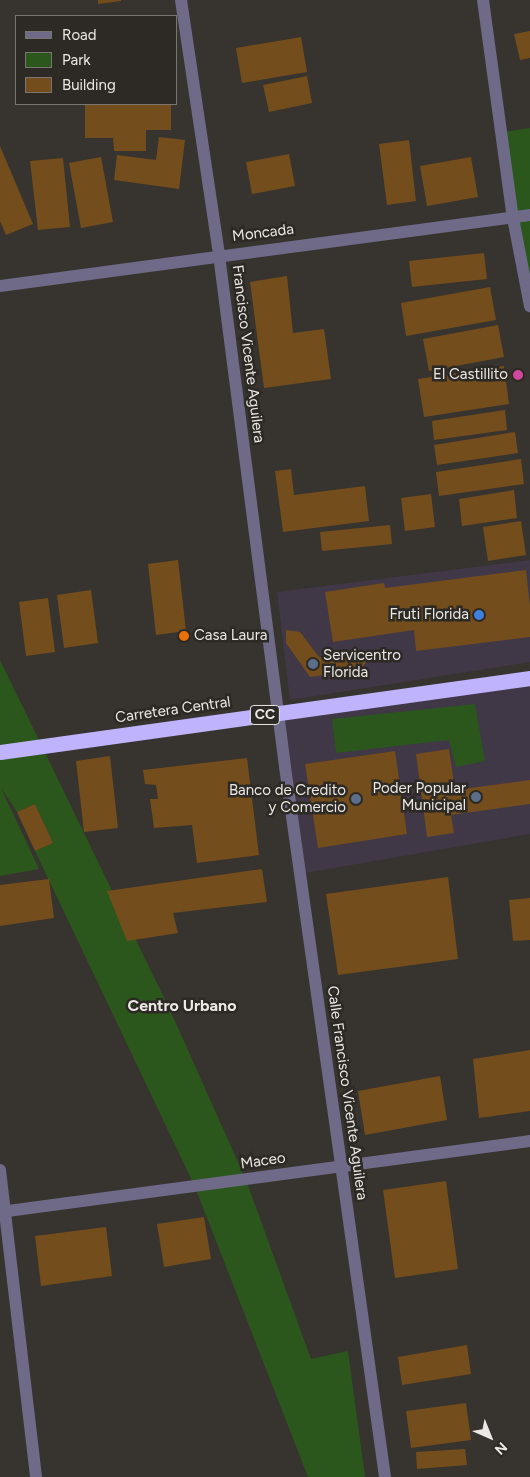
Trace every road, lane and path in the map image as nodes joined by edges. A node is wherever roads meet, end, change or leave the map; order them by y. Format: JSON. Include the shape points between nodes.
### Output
{"nodes":[{"id":1,"x":181,"y":0,"type":"edge"},
{"id":2,"x":483,"y":0,"type":"edge"},
{"id":3,"x":530,"y":215,"type":"edge"},
{"id":4,"x":513,"y":218,"type":"junction"},
{"id":5,"x":219,"y":255,"type":"junction"},
{"id":6,"x":0,"y":286,"type":"edge"},
{"id":7,"x":530,"y":306,"type":"edge"},
{"id":8,"x":530,"y":678,"type":"edge"},
{"id":9,"x":279,"y":714,"type":"junction"},
{"id":10,"x":0,"y":752,"type":"edge"},
{"id":11,"x":530,"y":1141,"type":"edge"},
{"id":12,"x":341,"y":1166,"type":"junction"},
{"id":13,"x":0,"y":1170,"type":"edge"},
{"id":14,"x":2,"y":1212,"type":"edge"},
{"id":15,"x":36,"y":1477,"type":"edge"},
{"id":16,"x":385,"y":1477,"type":"edge"}],
"edges":[{"from":1,"to":5,"type":"street","name":"Francisco Vicente Aguilera"},
{"from":2,"to":4,"type":"street"},
{"from":3,"to":4,"type":"street","name":"Moncada"},
{"from":4,"to":5,"type":"street","name":"Moncada"},
{"from":4,"to":7,"type":"street"},
{"from":5,"to":6,"type":"street","name":"Moncada"},
{"from":5,"to":9,"type":"street","name":"Francisco Vicente Aguilera"},
{"from":8,"to":9,"type":"highway","name":"Carretera Central","number":"CC"},
{"from":9,"to":10,"type":"highway","name":"Carretera Central","number":"CC"},
{"from":9,"to":12,"type":"street","name":"Calle Francisco Vicente Aguilera"},
{"from":11,"to":12,"type":"street","name":"Maceo"},
{"from":12,"to":14,"type":"street","name":"Maceo"},
{"from":12,"to":16,"type":"street","name":"Calle Francisco Vicente Aguilera"},
{"from":13,"to":14,"type":"street"},
{"from":14,"to":15,"type":"street"}]}
